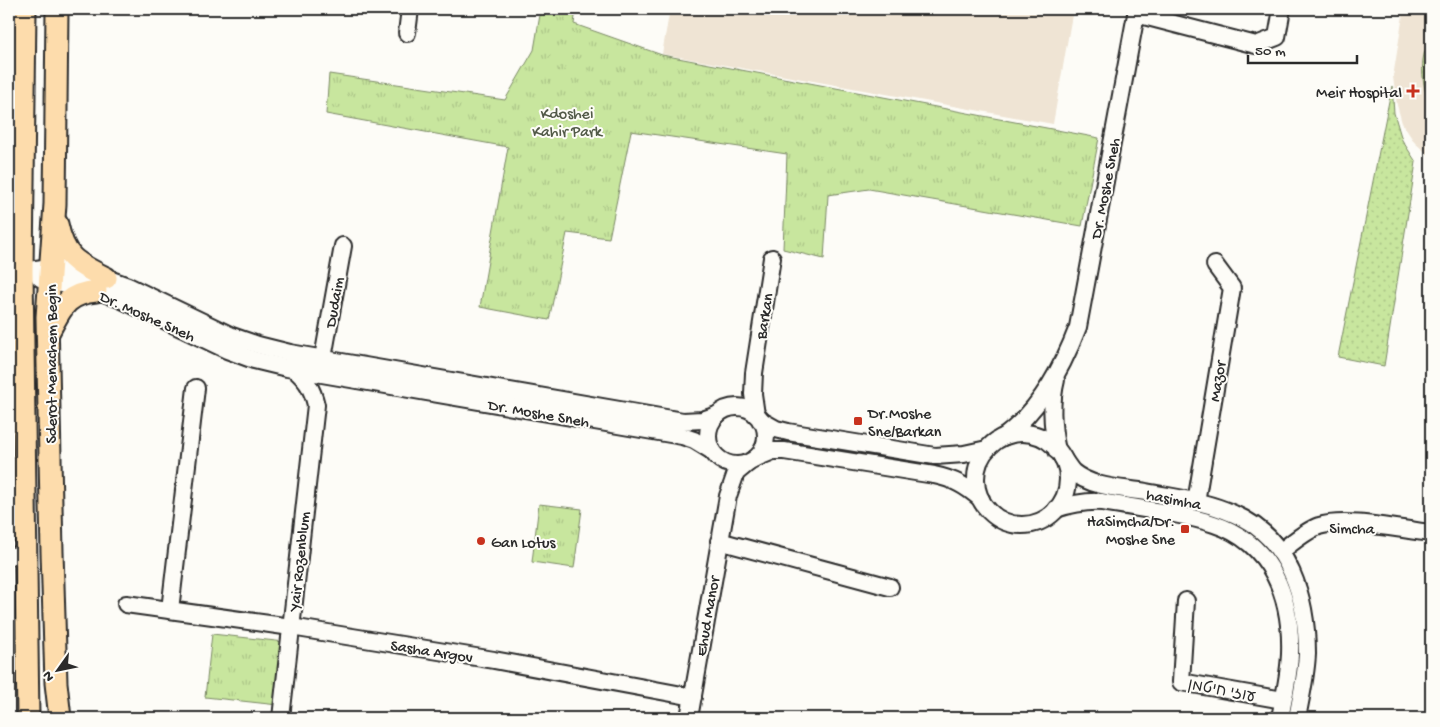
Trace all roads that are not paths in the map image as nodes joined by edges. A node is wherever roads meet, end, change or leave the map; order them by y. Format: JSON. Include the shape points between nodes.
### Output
{"nodes":[{"id":1,"x":25,"y":9,"type":"edge"},
{"id":2,"x":57,"y":9,"type":"edge"},
{"id":3,"x":410,"y":9,"type":"edge"},
{"id":4,"x":1282,"y":9,"type":"edge"},
{"id":5,"x":1136,"y":11,"type":"edge"},
{"id":6,"x":407,"y":33,"type":"dead end"},
{"id":7,"x":54,"y":212,"type":"junction"},
{"id":8,"x":344,"y":246,"type":"dead end"},
{"id":9,"x":772,"y":258,"type":"dead end"},
{"id":10,"x":1215,"y":266,"type":"dead end"},
{"id":11,"x":22,"y":271,"type":"junction"},
{"id":12,"x":49,"y":275,"type":"junction"},
{"id":13,"x":101,"y":284,"type":"junction"},
{"id":14,"x":48,"y":334,"type":"junction"},
{"id":15,"x":323,"y":358,"type":"junction"},
{"id":16,"x":1062,"y":364,"type":"junction"},
{"id":17,"x":294,"y":369,"type":"junction"},
{"id":18,"x":754,"y":373,"type":"junction"},
{"id":19,"x":344,"y":378,"type":"junction"},
{"id":20,"x":196,"y":388,"type":"dead end"},
{"id":21,"x":316,"y":405,"type":"junction"},
{"id":22,"x":724,"y":411,"type":"junction"},
{"id":23,"x":758,"y":417,"type":"junction"},
{"id":24,"x":1005,"y":436,"type":"junction"},
{"id":25,"x":987,"y":449,"type":"junction"},
{"id":26,"x":715,"y":454,"type":"junction"},
{"id":27,"x":1060,"y":454,"type":"junction"},
{"id":28,"x":752,"y":460,"type":"junction"},
{"id":29,"x":981,"y":499,"type":"junction"},
{"id":30,"x":1196,"y":502,"type":"junction"},
{"id":31,"x":1056,"y":509,"type":"junction"},
{"id":32,"x":724,"y":513,"type":"junction"},
{"id":33,"x":1431,"y":533,"type":"edge"},
{"id":34,"x":719,"y":541,"type":"junction"},
{"id":35,"x":17,"y":556,"type":"edge"},
{"id":36,"x":1274,"y":557,"type":"junction"},
{"id":37,"x":890,"y":587,"type":"dead end"},
{"id":38,"x":1186,"y":601,"type":"dead end"},
{"id":39,"x":126,"y":604,"type":"dead end"},
{"id":40,"x":170,"y":610,"type":"junction"},
{"id":41,"x":291,"y":627,"type":"junction"},
{"id":42,"x":693,"y":697,"type":"junction"},
{"id":43,"x":1283,"y":700,"type":"junction"},
{"id":44,"x":28,"y":718,"type":"edge"},
{"id":45,"x":60,"y":718,"type":"edge"},
{"id":46,"x":281,"y":718,"type":"edge"},
{"id":47,"x":689,"y":718,"type":"edge"},
{"id":48,"x":1280,"y":718,"type":"edge"},
{"id":49,"x":1297,"y":718,"type":"edge"}],
"edges":[{"from":1,"to":11,"type":"main road","name":"Sderot Menachem Begin"},
{"from":2,"to":7,"type":"main road","name":"Sderot Menachem Begin"},
{"from":3,"to":6,"type":"street"},
{"from":4,"to":5,"type":"street","via":[[1277,37],[1256,45]]},
{"from":5,"to":16,"type":"street","name":"Dr. Moshe Sneh","via":[[1078,328]]},
{"from":7,"to":12,"type":"main road","name":"Sderot Menachem Begin"},
{"from":7,"to":13,"type":"main road","via":[[63,246]]},
{"from":8,"to":15,"type":"street","name":"Dudaim"},
{"from":9,"to":18,"type":"street","name":"Barkan"},
{"from":10,"to":30,"type":"street","name":"Mazor","via":[[1232,288]]},
{"from":11,"to":12,"type":"street","name":"Dr. Moshe Sneh"},
{"from":11,"to":35,"type":"main road","name":"Sderot Menachem Begin"},
{"from":12,"to":13,"type":"street","name":"Dr. Moshe Sneh"},
{"from":12,"to":14,"type":"main road","name":"Sderot Menachem Begin"},
{"from":13,"to":14,"type":"main road","via":[[74,296],[57,315]]},
{"from":13,"to":15,"type":"street","name":"Dr. Moshe Sneh","via":[[128,286],[232,336],[274,349]]},
{"from":13,"to":17,"type":"street","name":"Dr. Moshe Sneh","via":[[122,300],[227,350]]},
{"from":14,"to":45,"type":"main road","name":"Sderot Menachem Begin","via":[[55,665]]},
{"from":15,"to":22,"type":"street","name":"Dr. Moshe Sneh","via":[[683,421],[702,420]]},
{"from":16,"to":24,"type":"street","name":"Dr. Moshe Sneh","via":[[1037,406]]},
{"from":16,"to":27,"type":"street","name":"Dr. Moshe Sneh","via":[[1053,397],[1052,421]]},
{"from":17,"to":19,"type":"street","name":"Dr. Moshe Sneh"},
{"from":17,"to":21,"type":"street","name":"Yair Rozenblum","via":[[309,385]]},
{"from":18,"to":22,"type":"street","name":"Barkan","via":[[743,396]]},
{"from":18,"to":23,"type":"street","name":"Barkan","via":[[753,394]]},
{"from":19,"to":21,"type":"street","name":"Yair Rozenblum","via":[[327,387]]},
{"from":19,"to":26,"type":"street","name":"Dr. Moshe Sneh","via":[[682,436],[699,442]]},
{"from":20,"to":40,"type":"street"},
{"from":21,"to":41,"type":"street","name":"Yair Rozenblum"},
{"from":22,"to":23,"type":"street","via":[[742,408]]},
{"from":22,"to":26,"type":"street","via":[[708,431],[708,441]]},
{"from":23,"to":25,"type":"street","via":[[776,429],[788,432],[935,456]]},
{"from":23,"to":28,"type":"street","via":[[765,432],[765,442]]},
{"from":24,"to":25,"type":"street"},
{"from":24,"to":27,"type":"street","via":[[1033,434],[1044,439]]},
{"from":25,"to":29,"type":"street","via":[[979,462],[976,478]]},
{"from":26,"to":28,"type":"street","via":[[727,463],[738,465]]},
{"from":26,"to":32,"type":"street","name":"Ehud Manor","via":[[724,480]]},
{"from":27,"to":30,"type":"street","name":"hasimha","via":[[1073,472],[1086,479]]},
{"from":27,"to":31,"type":"street","via":[[1068,480],[1066,492]]},
{"from":28,"to":29,"type":"street","via":[[784,451],[942,477],[964,485]]},
{"from":28,"to":32,"type":"street","name":"Ehud Manor","via":[[736,473]]},
{"from":29,"to":31,"type":"street","via":[[985,507],[1010,524],[1026,525],[1040,521]]},
{"from":30,"to":36,"type":"street","name":"hasimha","via":[[1221,508],[1255,525]]},
{"from":31,"to":36,"type":"street","name":"hasimha","via":[[1070,504],[1102,502],[1199,519],[1229,530]]},
{"from":32,"to":34,"type":"street","name":"Ehud Manor"},
{"from":33,"to":36,"type":"street","name":"Simcha","via":[[1358,524],[1318,526]]},
{"from":34,"to":37,"type":"street"},
{"from":34,"to":42,"type":"street","name":"Ehud Manor"},
{"from":35,"to":44,"type":"main road","name":"Sderot Menachem Begin"},
{"from":36,"to":43,"type":"street","via":[[1286,606],[1290,655]]},
{"from":36,"to":49,"type":"street","via":[[1286,560],[1303,602],[1307,656]]},
{"from":38,"to":43,"type":"street","name":"עוזי חיטמן","via":[[1181,682]]},
{"from":39,"to":40,"type":"street","name":"Sasha Argov"},
{"from":40,"to":41,"type":"street","name":"Sasha Argov"},
{"from":41,"to":42,"type":"street","name":"Sasha Argov"},
{"from":41,"to":46,"type":"street","name":"Yair Rozenblum"},
{"from":42,"to":47,"type":"street","name":"Ehud Manor"},
{"from":43,"to":48,"type":"street"}]}
